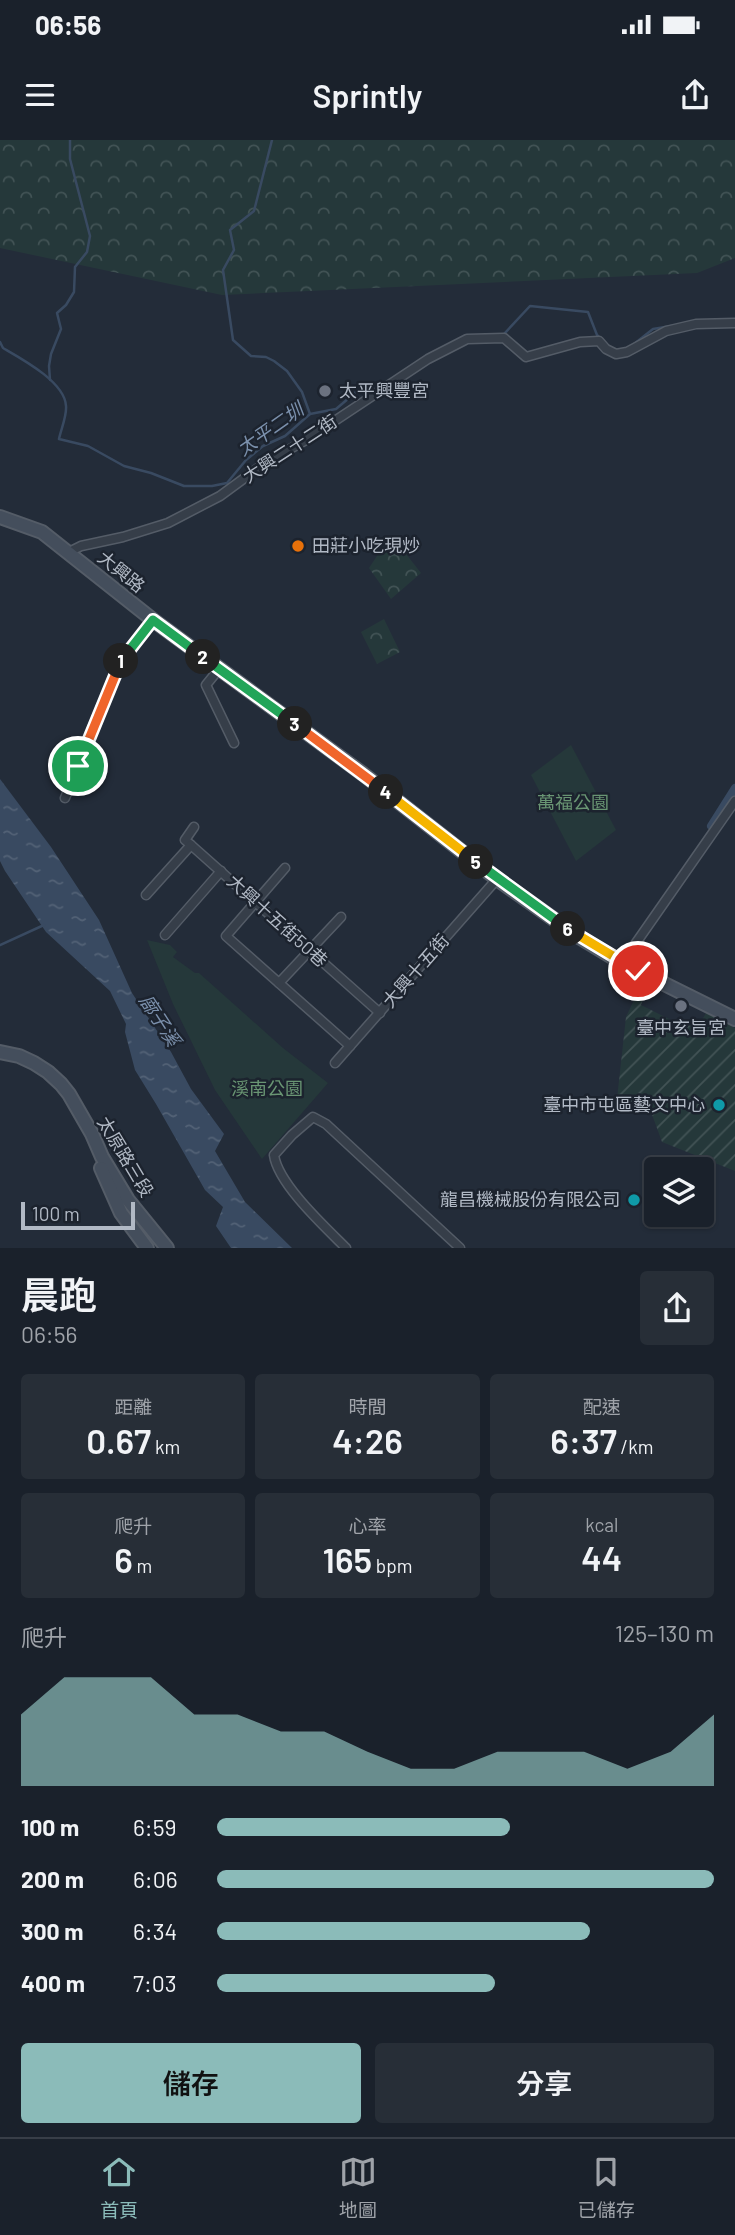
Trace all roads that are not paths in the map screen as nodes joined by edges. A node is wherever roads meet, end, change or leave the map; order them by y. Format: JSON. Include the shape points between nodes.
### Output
{"nodes":[{"id":1,"x":735,"y":323,"type":"edge"},
{"id":2,"x":0,"y":517,"type":"edge"},
{"id":3,"x":69,"y":552,"type":"junction"},
{"id":4,"x":153,"y":620,"type":"junction"},
{"id":5,"x":219,"y":669,"type":"junction"},
{"id":6,"x":234,"y":743,"type":"dead end"},
{"id":7,"x":65,"y":798,"type":"dead end"},
{"id":8,"x":735,"y":801,"type":"edge"},
{"id":9,"x":194,"y":827,"type":"dead end"},
{"id":10,"x":191,"y":845,"type":"junction"},
{"id":11,"x":285,"y":868,"type":"dead end"},
{"id":12,"x":220,"y":871,"type":"junction"},
{"id":13,"x":497,"y":878,"type":"junction"},
{"id":14,"x":146,"y":895,"type":"dead end"},
{"id":15,"x":255,"y":902,"type":"junction"},
{"id":16,"x":341,"y":916,"type":"dead end"},
{"id":17,"x":165,"y":935,"type":"dead end"},
{"id":18,"x":309,"y":950,"type":"junction"},
{"id":19,"x":622,"y":963,"type":"junction"},
{"id":20,"x":279,"y":982,"type":"junction"},
{"id":21,"x":380,"y":1013,"type":"junction"},
{"id":22,"x":735,"y":1019,"type":"edge"},
{"id":23,"x":350,"y":1046,"type":"junction"},
{"id":24,"x":0,"y":1052,"type":"edge"},
{"id":25,"x":335,"y":1063,"type":"dead end"},
{"id":26,"x":80,"y":1116,"type":"junction"},
{"id":27,"x":137,"y":1242,"type":"edge"},
{"id":28,"x":147,"y":1248,"type":"edge"},
{"id":29,"x":167,"y":1248,"type":"edge"},
{"id":30,"x":346,"y":1248,"type":"edge"},
{"id":31,"x":460,"y":1248,"type":"edge"}],
"edges":[{"from":1,"to":3,"type":"street","name":"大興二十二街","via":[[666,331],[615,355],[599,341],[526,357],[504,338],[467,339],[428,359],[220,496],[168,523]]},
{"from":2,"to":3,"type":"main road","name":"大興路","via":[[42,532]]},
{"from":3,"to":4,"type":"main road","name":"大興路"},
{"from":4,"to":5,"type":"main road","name":"大興路"},
{"from":4,"to":7,"type":"street","via":[[120,663]]},
{"from":5,"to":6,"type":"street","via":[[205,685]]},
{"from":5,"to":13,"type":"main road","name":"大興路"},
{"from":8,"to":19,"type":"street"},
{"from":9,"to":10,"type":"street","via":[[185,840]]},
{"from":10,"to":12,"type":"street","name":"大興十五街50巷"},
{"from":10,"to":14,"type":"street"},
{"from":11,"to":15,"type":"street"},
{"from":12,"to":15,"type":"street","name":"大興十五街50巷"},
{"from":12,"to":17,"type":"street"},
{"from":13,"to":19,"type":"main road","name":"大興路"},
{"from":13,"to":21,"type":"street","name":"大興十五街"},
{"from":15,"to":18,"type":"street","name":"大興十五街50巷"},
{"from":15,"to":20,"type":"street","via":[[226,936]]},
{"from":16,"to":18,"type":"street"},
{"from":18,"to":20,"type":"street"},
{"from":18,"to":21,"type":"street","name":"大興十五街50巷"},
{"from":19,"to":22,"type":"main road","name":"大興路"},
{"from":20,"to":23,"type":"street"},
{"from":21,"to":23,"type":"street","name":"大興十五街"},
{"from":23,"to":25,"type":"street","name":"大興十五街"},
{"from":24,"to":26,"type":"main road","name":"太原路三段","via":[[19,1056],[48,1072],[69,1094]]},
{"from":26,"to":27,"type":"main road","name":"太原路三段"},
{"from":26,"to":29,"type":"main road","name":"太原路三段","via":[[128,1200]]},
{"from":27,"to":28,"type":"main road","name":"太原路三段"},
{"from":30,"to":31,"type":"street","via":[[276,1165],[274,1155],[313,1117]]}]}
